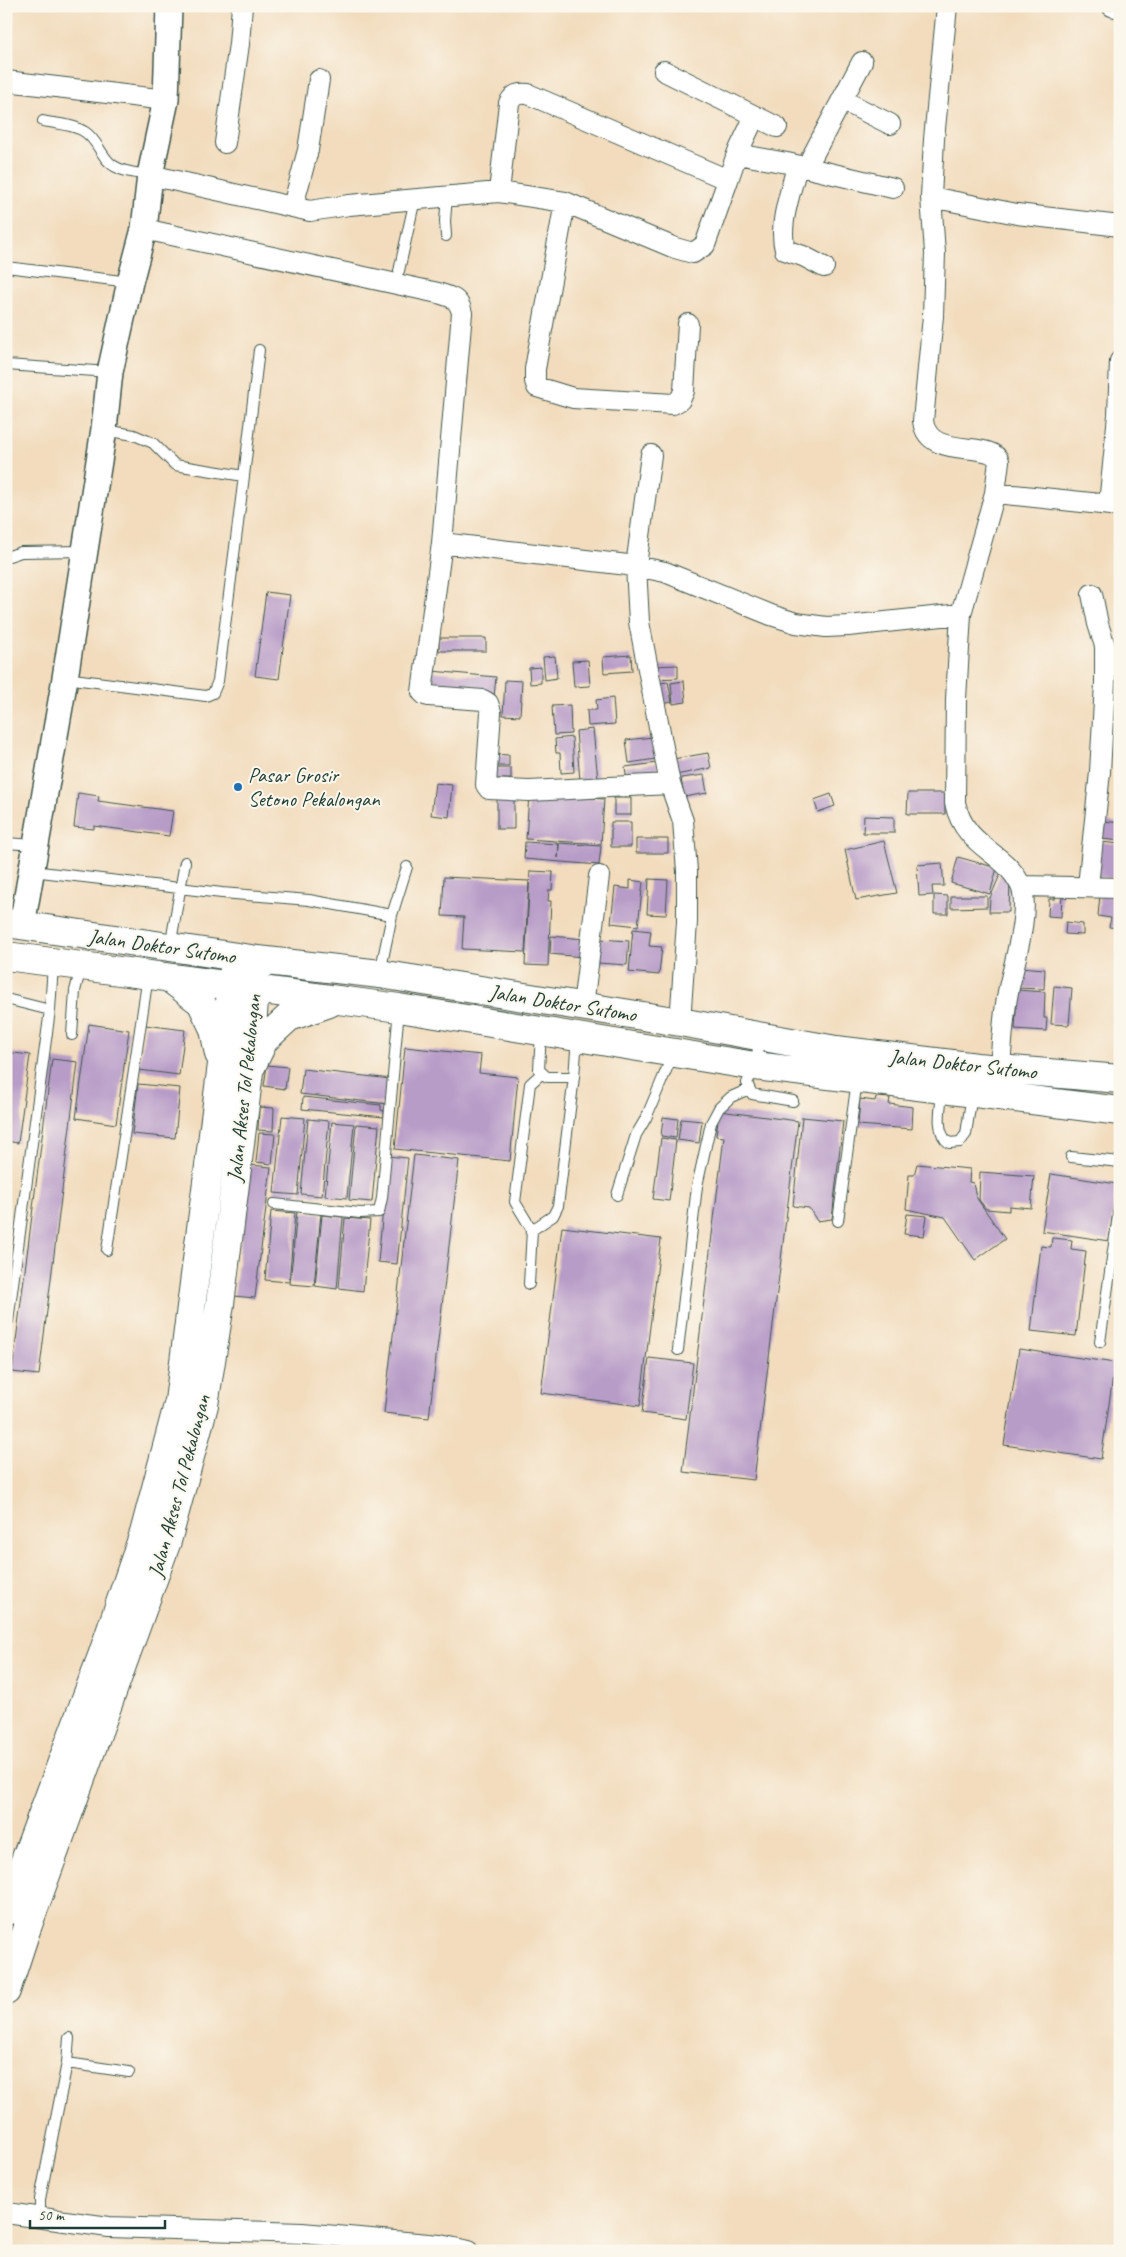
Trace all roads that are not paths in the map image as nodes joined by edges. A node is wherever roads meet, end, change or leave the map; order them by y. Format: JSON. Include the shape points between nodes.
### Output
{"nodes":[{"id":1,"x":169,"y":6,"type":"edge"},
{"id":2,"x":242,"y":6,"type":"edge"},
{"id":3,"x":948,"y":6,"type":"edge"},
{"id":4,"x":1112,"y":6,"type":"edge"},
{"id":5,"x":1120,"y":8,"type":"edge"},
{"id":6,"x":862,"y":62,"type":"dead end"},
{"id":7,"x":664,"y":71,"type":"dead end"},
{"id":8,"x":318,"y":80,"type":"dead end"},
{"id":9,"x":6,"y":81,"type":"edge"},
{"id":10,"x":166,"y":100,"type":"junction"},
{"id":11,"x":842,"y":100,"type":"junction"},
{"id":12,"x":43,"y":121,"type":"dead end"},
{"id":13,"x":751,"y":123,"type":"junction"},
{"id":14,"x":890,"y":124,"type":"dead end"},
{"id":15,"x":777,"y":127,"type":"dead end"},
{"id":16,"x":225,"y":143,"type":"dead end"},
{"id":17,"x":737,"y":154,"type":"junction"},
{"id":18,"x":797,"y":165,"type":"junction"},
{"id":19,"x":150,"y":175,"type":"junction"},
{"id":20,"x":728,"y":180,"type":"junction"},
{"id":21,"x":893,"y":188,"type":"dead end"},
{"id":22,"x":499,"y":192,"type":"junction"},
{"id":23,"x":447,"y":196,"type":"junction"},
{"id":24,"x":931,"y":197,"type":"junction"},
{"id":25,"x":415,"y":199,"type":"junction"},
{"id":26,"x":565,"y":202,"type":"junction"},
{"id":27,"x":293,"y":206,"type":"junction"},
{"id":28,"x":1120,"y":226,"type":"edge"},
{"id":29,"x":144,"y":228,"type":"junction"},
{"id":30,"x":446,"y":236,"type":"dead end"},
{"id":31,"x":6,"y":267,"type":"edge"},
{"id":32,"x":824,"y":267,"type":"dead end"},
{"id":33,"x":399,"y":271,"type":"dead end"},
{"id":34,"x":130,"y":282,"type":"junction"},
{"id":35,"x":688,"y":324,"type":"dead end"},
{"id":36,"x":259,"y":350,"type":"dead end"},
{"id":37,"x":1120,"y":361,"type":"edge"},
{"id":38,"x":6,"y":365,"type":"edge"},
{"id":39,"x":110,"y":372,"type":"junction"},
{"id":40,"x":104,"y":430,"type":"junction"},
{"id":41,"x":652,"y":455,"type":"dead end"},
{"id":42,"x":244,"y":476,"type":"junction"},
{"id":43,"x":995,"y":493,"type":"junction"},
{"id":44,"x":1114,"y":505,"type":"edge"},
{"id":45,"x":442,"y":543,"type":"junction"},
{"id":46,"x":85,"y":551,"type":"junction"},
{"id":47,"x":6,"y":557,"type":"edge"},
{"id":48,"x":636,"y":566,"type":"junction"},
{"id":49,"x":1092,"y":594,"type":"dead end"},
{"id":50,"x":961,"y":614,"type":"junction"},
{"id":51,"x":65,"y":678,"type":"junction"},
{"id":52,"x":670,"y":784,"type":"junction"},
{"id":53,"x":6,"y":843,"type":"edge"},
{"id":54,"x":36,"y":845,"type":"junction"},
{"id":55,"x":185,"y":862,"type":"dead end"},
{"id":56,"x":407,"y":867,"type":"dead end"},
{"id":57,"x":32,"y":872,"type":"junction"},
{"id":58,"x":599,"y":876,"type":"dead end"},
{"id":59,"x":1022,"y":886,"type":"junction"},
{"id":60,"x":1088,"y":886,"type":"junction"},
{"id":61,"x":180,"y":888,"type":"junction"},
{"id":62,"x":1120,"y":888,"type":"edge"},
{"id":63,"x":392,"y":915,"type":"junction"},
{"id":64,"x":14,"y":924,"type":"edge"},
{"id":65,"x":170,"y":948,"type":"junction"},
{"id":66,"x":6,"y":956,"type":"edge"},
{"id":67,"x":247,"y":959,"type":"junction"},
{"id":68,"x":54,"y":964,"type":"junction"},
{"id":69,"x":81,"y":966,"type":"junction"},
{"id":70,"x":380,"y":974,"type":"junction"},
{"id":71,"x":159,"y":977,"type":"junction"},
{"id":72,"x":243,"y":989,"type":"junction"},
{"id":73,"x":6,"y":999,"type":"edge"},
{"id":74,"x":333,"y":1001,"type":"junction"},
{"id":75,"x":584,"y":1006,"type":"junction"},
{"id":76,"x":399,"y":1008,"type":"junction"},
{"id":77,"x":50,"y":1010,"type":"junction"},
{"id":78,"x":680,"y":1022,"type":"junction"},
{"id":79,"x":541,"y":1031,"type":"junction"},
{"id":80,"x":72,"y":1036,"type":"dead end"},
{"id":81,"x":760,"y":1036,"type":"junction"},
{"id":82,"x":577,"y":1037,"type":"junction"},
{"id":83,"x":673,"y":1053,"type":"junction"},
{"id":84,"x":222,"y":1068,"type":"junction"},
{"id":85,"x":249,"y":1072,"type":"junction"},
{"id":86,"x":542,"y":1074,"type":"junction"},
{"id":87,"x":574,"y":1077,"type":"junction"},
{"id":88,"x":752,"y":1077,"type":"junction"},
{"id":89,"x":944,"y":1077,"type":"junction"},
{"id":90,"x":980,"y":1078,"type":"junction"},
{"id":91,"x":857,"y":1079,"type":"junction"},
{"id":92,"x":1120,"y":1079,"type":"edge"},
{"id":93,"x":793,"y":1101,"type":"dead end"},
{"id":94,"x":1120,"y":1111,"type":"edge"},
{"id":95,"x":1071,"y":1157,"type":"dead end"},
{"id":96,"x":1120,"y":1162,"type":"edge"},
{"id":97,"x":617,"y":1195,"type":"dead end"},
{"id":98,"x":1120,"y":1202,"type":"edge"},
{"id":99,"x":274,"y":1204,"type":"dead end"},
{"id":100,"x":838,"y":1221,"type":"dead end"},
{"id":101,"x":532,"y":1230,"type":"junction"},
{"id":102,"x":107,"y":1250,"type":"dead end"},
{"id":103,"x":529,"y":1284,"type":"dead end"},
{"id":104,"x":8,"y":1321,"type":"dead end"},
{"id":105,"x":1100,"y":1342,"type":"dead end"},
{"id":106,"x":678,"y":1350,"type":"dead end"},
{"id":107,"x":6,"y":1911,"type":"edge"},
{"id":108,"x":6,"y":1991,"type":"edge"},
{"id":109,"x":69,"y":2038,"type":"dead end"},
{"id":110,"x":66,"y":2064,"type":"junction"},
{"id":111,"x":129,"y":2072,"type":"dead end"},
{"id":112,"x":6,"y":2213,"type":"edge"},
{"id":113,"x":40,"y":2218,"type":"junction"},
{"id":114,"x":469,"y":2251,"type":"edge"}],
"edges":[{"from":1,"to":10,"type":"street"},
{"from":2,"to":16,"type":"street"},
{"from":3,"to":24,"type":"street","via":[[938,87]]},
{"from":4,"to":5,"type":"street"},
{"from":6,"to":11,"type":"street"},
{"from":7,"to":13,"type":"street"},
{"from":8,"to":27,"type":"street","via":[[308,150]]},
{"from":9,"to":10,"type":"street"},
{"from":10,"to":19,"type":"street"},
{"from":11,"to":14,"type":"street"},
{"from":11,"to":18,"type":"street"},
{"from":12,"to":19,"type":"lane","via":[[85,132],[110,163],[126,171]]},
{"from":13,"to":15,"type":"street"},
{"from":13,"to":17,"type":"street"},
{"from":17,"to":18,"type":"street"},
{"from":17,"to":20,"type":"street"},
{"from":18,"to":21,"type":"street"},
{"from":18,"to":32,"type":"street","via":[[782,229],[785,250]]},
{"from":19,"to":27,"type":"street"},
{"from":19,"to":29,"type":"street"},
{"from":20,"to":22,"type":"street","via":[[519,93],[509,103]]},
{"from":20,"to":26,"type":"street","via":[[704,245],[693,253]]},
{"from":22,"to":23,"type":"street"},
{"from":22,"to":26,"type":"street"},
{"from":23,"to":25,"type":"street"},
{"from":23,"to":30,"type":"lane"},
{"from":24,"to":28,"type":"street","via":[[1017,214]]},
{"from":24,"to":43,"type":"street","via":[[935,252],[924,431],[930,439],[943,444],[996,456],[999,465]]},
{"from":25,"to":27,"type":"street","via":[[310,212]]},
{"from":25,"to":33,"type":"lane"},
{"from":26,"to":35,"type":"street","via":[[536,369],[537,388],[573,398],[673,404],[680,400],[684,391]]},
{"from":29,"to":34,"type":"street"},
{"from":29,"to":45,"type":"street","via":[[438,293],[453,297],[460,303],[462,322]]},
{"from":31,"to":34,"type":"lane"},
{"from":34,"to":39,"type":"street"},
{"from":36,"to":42,"type":"lane"},
{"from":37,"to":44,"type":"street"},
{"from":38,"to":39,"type":"lane"},
{"from":39,"to":40,"type":"street"},
{"from":40,"to":42,"type":"lane","via":[[134,435],[153,443],[175,464]]},
{"from":40,"to":46,"type":"street"},
{"from":41,"to":48,"type":"street"},
{"from":42,"to":51,"type":"lane","via":[[218,681],[213,693],[206,696]]},
{"from":43,"to":44,"type":"street"},
{"from":43,"to":50,"type":"street"},
{"from":45,"to":48,"type":"street"},
{"from":45,"to":52,"type":"street","via":[[422,692],[429,696],[488,703],[486,785],[489,789],[530,791]]},
{"from":46,"to":47,"type":"lane","via":[[21,552]]},
{"from":46,"to":51,"type":"street"},
{"from":48,"to":50,"type":"street","via":[[665,572],[796,623],[826,627]]},
{"from":48,"to":52,"type":"street","via":[[640,622]]},
{"from":49,"to":60,"type":"street","via":[[1105,646],[1105,682]]},
{"from":50,"to":59,"type":"street","via":[[956,699],[958,818],[966,831],[1015,875]]},
{"from":51,"to":54,"type":"street"},
{"from":52,"to":78,"type":"street","via":[[683,821],[687,870]]},
{"from":53,"to":54,"type":"lane"},
{"from":54,"to":57,"type":"street"},
{"from":55,"to":61,"type":"lane"},
{"from":56,"to":63,"type":"lane"},
{"from":57,"to":61,"type":"lane"},
{"from":57,"to":64,"type":"street"},
{"from":58,"to":75,"type":"street"},
{"from":59,"to":60,"type":"street"},
{"from":59,"to":90,"type":"street","via":[[1021,933],[1008,993]]},
{"from":60,"to":62,"type":"street"},
{"from":61,"to":63,"type":"lane","via":[[309,900]]},
{"from":61,"to":65,"type":"lane"},
{"from":63,"to":70,"type":"lane"},
{"from":64,"to":65,"type":"highway","name":"Jalan Doktor Sutomo"},
{"from":65,"to":67,"type":"highway","name":"Jalan Doktor Sutomo"},
{"from":66,"to":68,"type":"highway","name":"Jalan Doktor Sutomo"},
{"from":67,"to":70,"type":"highway","name":"Jalan Doktor Sutomo"},
{"from":67,"to":72,"type":"highway","name":"Jalan Akses Tol Pekalongan"},
{"from":68,"to":69,"type":"highway","name":"Jalan Doktor Sutomo"},
{"from":68,"to":77,"type":"lane"},
{"from":69,"to":71,"type":"highway","name":"Jalan Doktor Sutomo"},
{"from":69,"to":80,"type":"lane","via":[[75,991]]},
{"from":70,"to":75,"type":"highway","name":"Jalan Doktor Sutomo"},
{"from":71,"to":72,"type":"highway","name":"Jalan Doktor Sutomo"},
{"from":71,"to":84,"type":"highway","via":[[201,1002],[214,1029]]},
{"from":71,"to":102,"type":"lane"},
{"from":72,"to":74,"type":"highway","name":"Jalan Doktor Sutomo"},
{"from":72,"to":84,"type":"highway","name":"Jalan Akses Tol Pekalongan"},
{"from":72,"to":85,"type":"highway","name":"Jalan Akses Tol Pekalongan"},
{"from":73,"to":77,"type":"lane"},
{"from":74,"to":76,"type":"highway","name":"Jalan Doktor Sutomo"},
{"from":74,"to":85,"type":"highway","via":[[288,1017],[264,1040]]},
{"from":75,"to":78,"type":"highway","name":"Jalan Doktor Sutomo"},
{"from":76,"to":79,"type":"highway","name":"Jalan Doktor Sutomo"},
{"from":76,"to":99,"type":"lane","via":[[379,1212]]},
{"from":77,"to":104,"type":"lane"},
{"from":78,"to":81,"type":"highway","name":"Jalan Doktor Sutomo"},
{"from":79,"to":82,"type":"highway","name":"Jalan Doktor Sutomo"},
{"from":79,"to":86,"type":"lane","via":[[539,1070]]},
{"from":81,"to":88,"type":"lane"},
{"from":81,"to":89,"type":"highway","name":"Jalan Doktor Sutomo","via":[[836,1050]]},
{"from":82,"to":83,"type":"highway","name":"Jalan Doktor Sutomo"},
{"from":82,"to":87,"type":"lane"},
{"from":83,"to":88,"type":"highway","name":"Jalan Doktor Sutomo"},
{"from":83,"to":97,"type":"lane","via":[[636,1135]]},
{"from":84,"to":107,"type":"highway","name":"Jalan Akses Tol Pekalongan","via":[[179,1401],[144,1533]]},
{"from":85,"to":108,"type":"highway","name":"Jalan Akses Tol Pekalongan","via":[[220,1304],[201,1414],[167,1541]]},
{"from":86,"to":87,"type":"lane","via":[[547,1078]]},
{"from":86,"to":101,"type":"lane","via":[[530,1084],[515,1202]]},
{"from":87,"to":101,"type":"lane","via":[[558,1206],[553,1216]]},
{"from":88,"to":91,"type":"highway","name":"Jalan Doktor Sutomo"},
{"from":88,"to":93,"type":"lane","via":[[752,1094]]},
{"from":88,"to":106,"type":"lane","via":[[719,1108],[711,1123],[697,1186]]},
{"from":89,"to":90,"type":"highway","name":"Jalan Doktor Sutomo"},
{"from":89,"to":90,"type":"lane","via":[[941,1130],[949,1144],[960,1142],[966,1134]]},
{"from":89,"to":91,"type":"highway","name":"Jalan Doktor Sutomo"},
{"from":90,"to":92,"type":"highway","name":"Jalan Doktor Sutomo"},
{"from":90,"to":94,"type":"highway","name":"Jalan Doktor Sutomo"},
{"from":91,"to":100,"type":"lane"},
{"from":95,"to":96,"type":"lane"},
{"from":98,"to":105,"type":"lane"},
{"from":101,"to":103,"type":"lane"},
{"from":109,"to":110,"type":"lane"},
{"from":110,"to":111,"type":"lane"},
{"from":110,"to":113,"type":"lane","via":[[40,2199]]},
{"from":112,"to":113,"type":"street"},
{"from":113,"to":114,"type":"street","via":[[109,2227],[322,2235],[440,2245]]}]}
